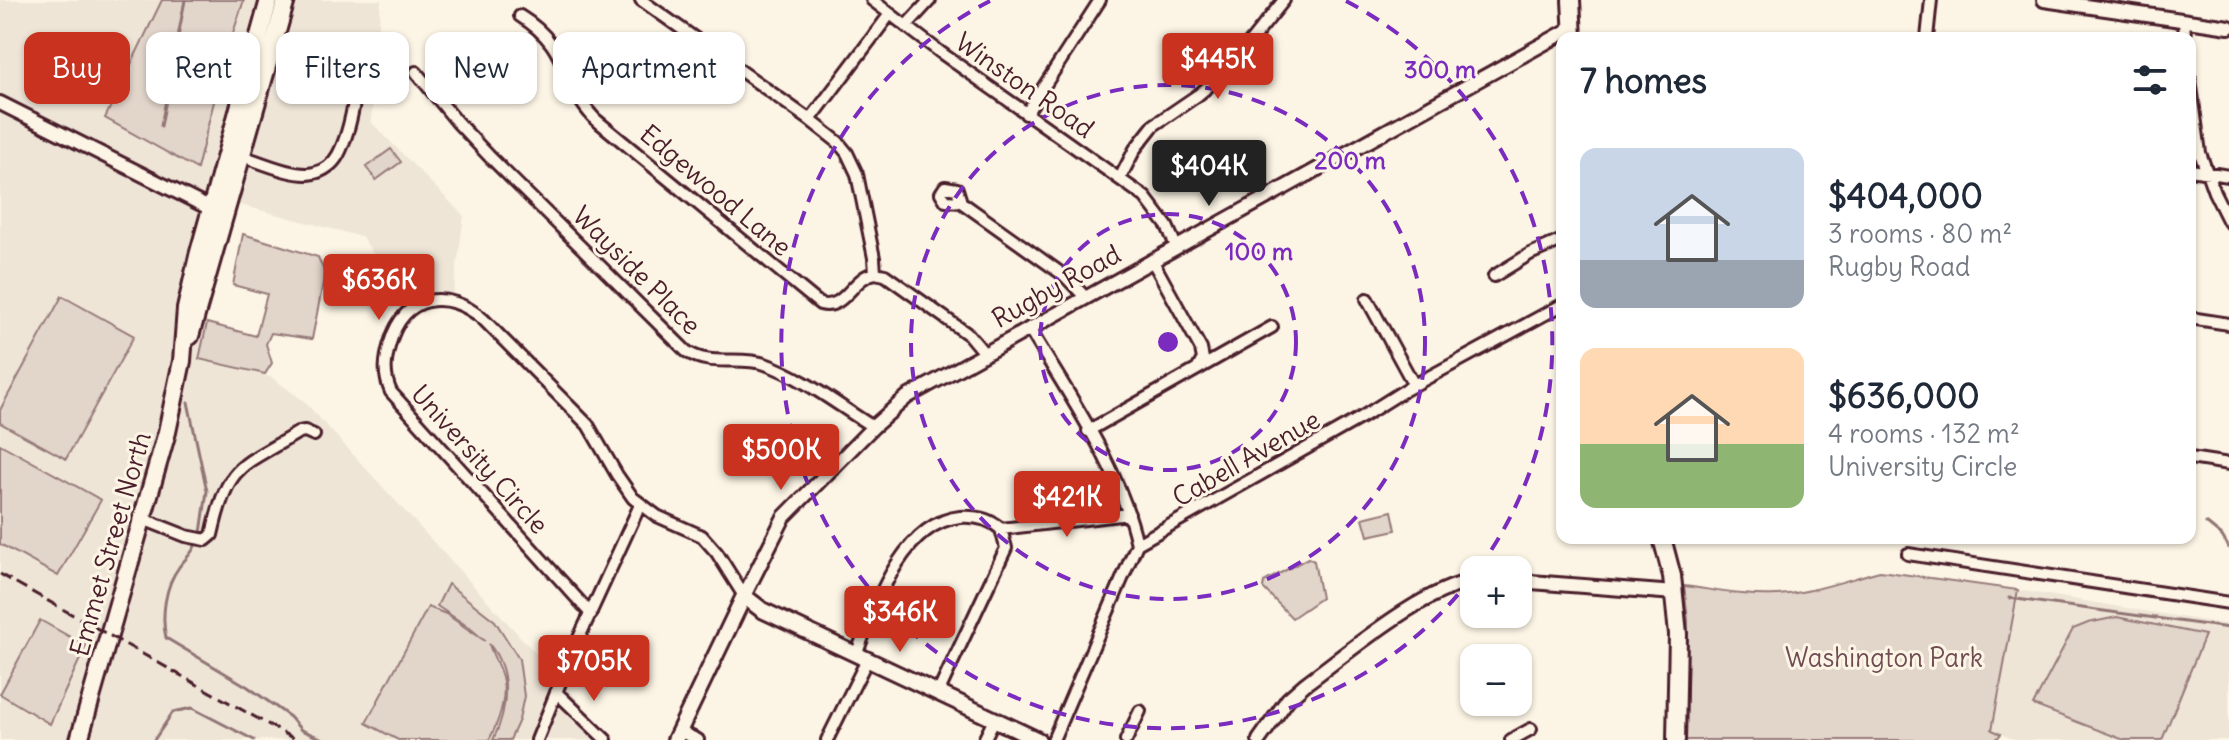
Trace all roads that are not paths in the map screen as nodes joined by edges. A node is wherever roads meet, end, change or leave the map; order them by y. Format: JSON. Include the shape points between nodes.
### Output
{"nodes":[{"id":1,"x":269,"y":0,"type":"edge"},
{"id":2,"x":286,"y":0,"type":"edge"},
{"id":3,"x":641,"y":0,"type":"edge"},
{"id":4,"x":872,"y":0,"type":"edge"},
{"id":5,"x":930,"y":0,"type":"edge"},
{"id":6,"x":1100,"y":0,"type":"edge"},
{"id":7,"x":1571,"y":0,"type":"edge"},
{"id":8,"x":1931,"y":0,"type":"edge"},
{"id":9,"x":2044,"y":0,"type":"edge"},
{"id":10,"x":1282,"y":1,"type":"edge"},
{"id":11,"x":2093,"y":4,"type":"edge"},
{"id":12,"x":890,"y":14,"type":"junction"},
{"id":13,"x":520,"y":16,"type":"dead end"},
{"id":14,"x":2184,"y":20,"type":"junction"},
{"id":15,"x":906,"y":26,"type":"junction"},
{"id":16,"x":2229,"y":27,"type":"edge"},
{"id":17,"x":1572,"y":32,"type":"edge"},
{"id":18,"x":1928,"y":32,"type":"edge"},
{"id":19,"x":2185,"y":32,"type":"edge"},
{"id":20,"x":1556,"y":42,"type":"edge"},
{"id":21,"x":416,"y":72,"type":"dead end"},
{"id":22,"x":0,"y":103,"type":"edge"},
{"id":23,"x":352,"y":104,"type":"edge"},
{"id":24,"x":1026,"y":114,"type":"junction"},
{"id":25,"x":810,"y":120,"type":"junction"},
{"id":26,"x":2196,"y":133,"type":"edge"},
{"id":27,"x":242,"y":156,"type":"junction"},
{"id":28,"x":2196,"y":171,"type":"edge"},
{"id":29,"x":2206,"y":173,"type":"junction"},
{"id":30,"x":2229,"y":176,"type":"edge"},
{"id":31,"x":1120,"y":178,"type":"junction"},
{"id":32,"x":961,"y":202,"type":"dead end"},
{"id":33,"x":218,"y":213,"type":"junction"},
{"id":34,"x":2229,"y":222,"type":"edge"},
{"id":35,"x":1556,"y":243,"type":"edge"},
{"id":36,"x":1176,"y":246,"type":"junction"},
{"id":37,"x":1152,"y":260,"type":"junction"},
{"id":38,"x":875,"y":273,"type":"junction"},
{"id":39,"x":1494,"y":276,"type":"dead end"},
{"id":40,"x":1085,"y":297,"type":"junction"},
{"id":41,"x":1367,"y":299,"type":"dead end"},
{"id":42,"x":1556,"y":308,"type":"edge"},
{"id":43,"x":2196,"y":319,"type":"edge"},
{"id":44,"x":2229,"y":324,"type":"edge"},
{"id":45,"x":1272,"y":327,"type":"dead end"},
{"id":46,"x":1029,"y":328,"type":"junction"},
{"id":47,"x":984,"y":353,"type":"junction"},
{"id":48,"x":1197,"y":369,"type":"junction"},
{"id":49,"x":1414,"y":385,"type":"junction"},
{"id":50,"x":873,"y":427,"type":"junction"},
{"id":51,"x":1088,"y":431,"type":"junction"},
{"id":52,"x":314,"y":435,"type":"dead end"},
{"id":53,"x":2196,"y":459,"type":"edge"},
{"id":54,"x":2229,"y":464,"type":"edge"},
{"id":55,"x":640,"y":505,"type":"junction"},
{"id":56,"x":1129,"y":514,"type":"junction"},
{"id":57,"x":143,"y":519,"type":"junction"},
{"id":58,"x":1001,"y":529,"type":"junction"},
{"id":59,"x":1137,"y":544,"type":"junction"},
{"id":60,"x":1663,"y":544,"type":"edge"},
{"id":61,"x":1908,"y":554,"type":"dead end"},
{"id":62,"x":1532,"y":582,"type":"edge"},
{"id":63,"x":1460,"y":584,"type":"edge"},
{"id":64,"x":1675,"y":593,"type":"junction"},
{"id":65,"x":744,"y":596,"type":"junction"},
{"id":66,"x":2229,"y":603,"type":"edge"},
{"id":67,"x":591,"y":614,"type":"junction"},
{"id":68,"x":862,"y":658,"type":"junction"},
{"id":69,"x":556,"y":692,"type":"junction"},
{"id":70,"x":938,"y":693,"type":"junction"},
{"id":71,"x":1140,"y":711,"type":"dead end"},
{"id":72,"x":994,"y":720,"type":"junction"},
{"id":73,"x":1531,"y":729,"type":"dead end"},
{"id":74,"x":677,"y":736,"type":"edge"},
{"id":75,"x":79,"y":740,"type":"edge"},
{"id":76,"x":537,"y":740,"type":"edge"},
{"id":77,"x":606,"y":740,"type":"edge"},
{"id":78,"x":698,"y":740,"type":"edge"},
{"id":79,"x":827,"y":740,"type":"edge"},
{"id":80,"x":984,"y":740,"type":"edge"},
{"id":81,"x":1038,"y":740,"type":"edge"},
{"id":82,"x":1053,"y":740,"type":"edge"},
{"id":83,"x":1126,"y":740,"type":"edge"},
{"id":84,"x":1259,"y":740,"type":"edge"},
{"id":85,"x":1511,"y":740,"type":"edge"},
{"id":86,"x":1676,"y":740,"type":"edge"}],
"edges":[{"from":1,"to":33,"type":"main road","name":"Emmet Street North"},
{"from":2,"to":27,"type":"main road","name":"Emmet Street North"},
{"from":3,"to":25,"type":"street"},
{"from":4,"to":12,"type":"street","name":"Winston Road"},
{"from":5,"to":15,"type":"street"},
{"from":6,"to":24,"type":"street"},
{"from":7,"to":17,"type":"main road","name":"Rugby Road"},
{"from":8,"to":18,"type":"street"},
{"from":9,"to":11,"type":"street"},
{"from":10,"to":31,"type":"street","via":[[1227,71],[1154,125]]},
{"from":11,"to":14,"type":"street"},
{"from":12,"to":15,"type":"street","name":"Winston Road"},
{"from":12,"to":25,"type":"street"},
{"from":13,"to":38,"type":"street","name":"Edgewood Lane","via":[[557,48],[579,99],[595,119],[820,304],[837,303],[865,275]]},
{"from":14,"to":16,"type":"street"},
{"from":14,"to":19,"type":"street"},
{"from":15,"to":24,"type":"street","name":"Winston Road"},
{"from":20,"to":36,"type":"street","name":"Rugby Road"},
{"from":21,"to":50,"type":"street","name":"Wayside Place","via":[[489,156],[686,351],[701,360],[764,364]]},
{"from":22,"to":33,"type":"street"},
{"from":23,"to":27,"type":"street","via":[[340,152],[316,173],[301,174]]},
{"from":24,"to":31,"type":"street","name":"Winston Road"},
{"from":25,"to":38,"type":"street","via":[[838,142],[853,163]]},
{"from":26,"to":29,"type":"street"},
{"from":27,"to":33,"type":"main road","name":"Emmet Street North"},
{"from":28,"to":29,"type":"street"},
{"from":29,"to":30,"type":"street"},
{"from":29,"to":34,"type":"street"},
{"from":31,"to":36,"type":"street","name":"Winston Road","via":[[1145,197]]},
{"from":32,"to":40,"type":"street","via":[[1065,276]]},
{"from":33,"to":57,"type":"main road","name":"Emmet Street North"},
{"from":35,"to":39,"type":"street"},
{"from":36,"to":37,"type":"street","name":"Rugby Road"},
{"from":37,"to":40,"type":"street","name":"Rugby Road"},
{"from":37,"to":48,"type":"street","via":[[1201,349]]},
{"from":38,"to":47,"type":"street","via":[[969,335]]},
{"from":40,"to":46,"type":"street","name":"Rugby Road"},
{"from":41,"to":49,"type":"street"},
{"from":42,"to":49,"type":"street","name":"Cabell Avenue"},
{"from":43,"to":44,"type":"street"},
{"from":45,"to":48,"type":"street"},
{"from":46,"to":47,"type":"street","name":"Rugby Road"},
{"from":46,"to":51,"type":"street"},
{"from":47,"to":50,"type":"street","name":"Rugby Road","via":[[907,397]]},
{"from":48,"to":51,"type":"street"},
{"from":49,"to":59,"type":"street","name":"Cabell Avenue"},
{"from":50,"to":65,"type":"street","name":"Rugby Road","via":[[784,517]]},
{"from":51,"to":56,"type":"street"},
{"from":52,"to":57,"type":"street","via":[[299,432],[240,467],[206,540]]},
{"from":53,"to":54,"type":"street"},
{"from":55,"to":65,"type":"street","name":"University Circle","via":[[702,536]]},
{"from":55,"to":67,"type":"street"},
{"from":55,"to":67,"type":"street","name":"University Circle","via":[[588,425],[478,315],[458,303],[433,300],[415,305],[401,317],[385,366],[391,392]]},
{"from":56,"to":58,"type":"street"},
{"from":56,"to":59,"type":"street"},
{"from":57,"to":75,"type":"main road","name":"Emmet Street North"},
{"from":58,"to":68,"type":"street","via":[[966,517],[937,525],[922,536],[889,577]]},
{"from":58,"to":70,"type":"street","via":[[1005,552]]},
{"from":59,"to":82,"type":"street"},
{"from":60,"to":64,"type":"main road"},
{"from":61,"to":66,"type":"street"},
{"from":62,"to":64,"type":"street"},
{"from":63,"to":84,"type":"street","via":[[1421,602],[1305,684]]},
{"from":64,"to":86,"type":"main road"},
{"from":65,"to":68,"type":"main road","via":[[762,610]]},
{"from":65,"to":74,"type":"main road","name":"Rugby Road"},
{"from":67,"to":69,"type":"street"},
{"from":68,"to":70,"type":"main road"},
{"from":68,"to":79,"type":"street"},
{"from":69,"to":76,"type":"street"},
{"from":69,"to":77,"type":"street"},
{"from":70,"to":72,"type":"main road"},
{"from":71,"to":83,"type":"street"},
{"from":72,"to":80,"type":"street"},
{"from":72,"to":81,"type":"main road"},
{"from":73,"to":85,"type":"street"},
{"from":74,"to":78,"type":"street"}]}
